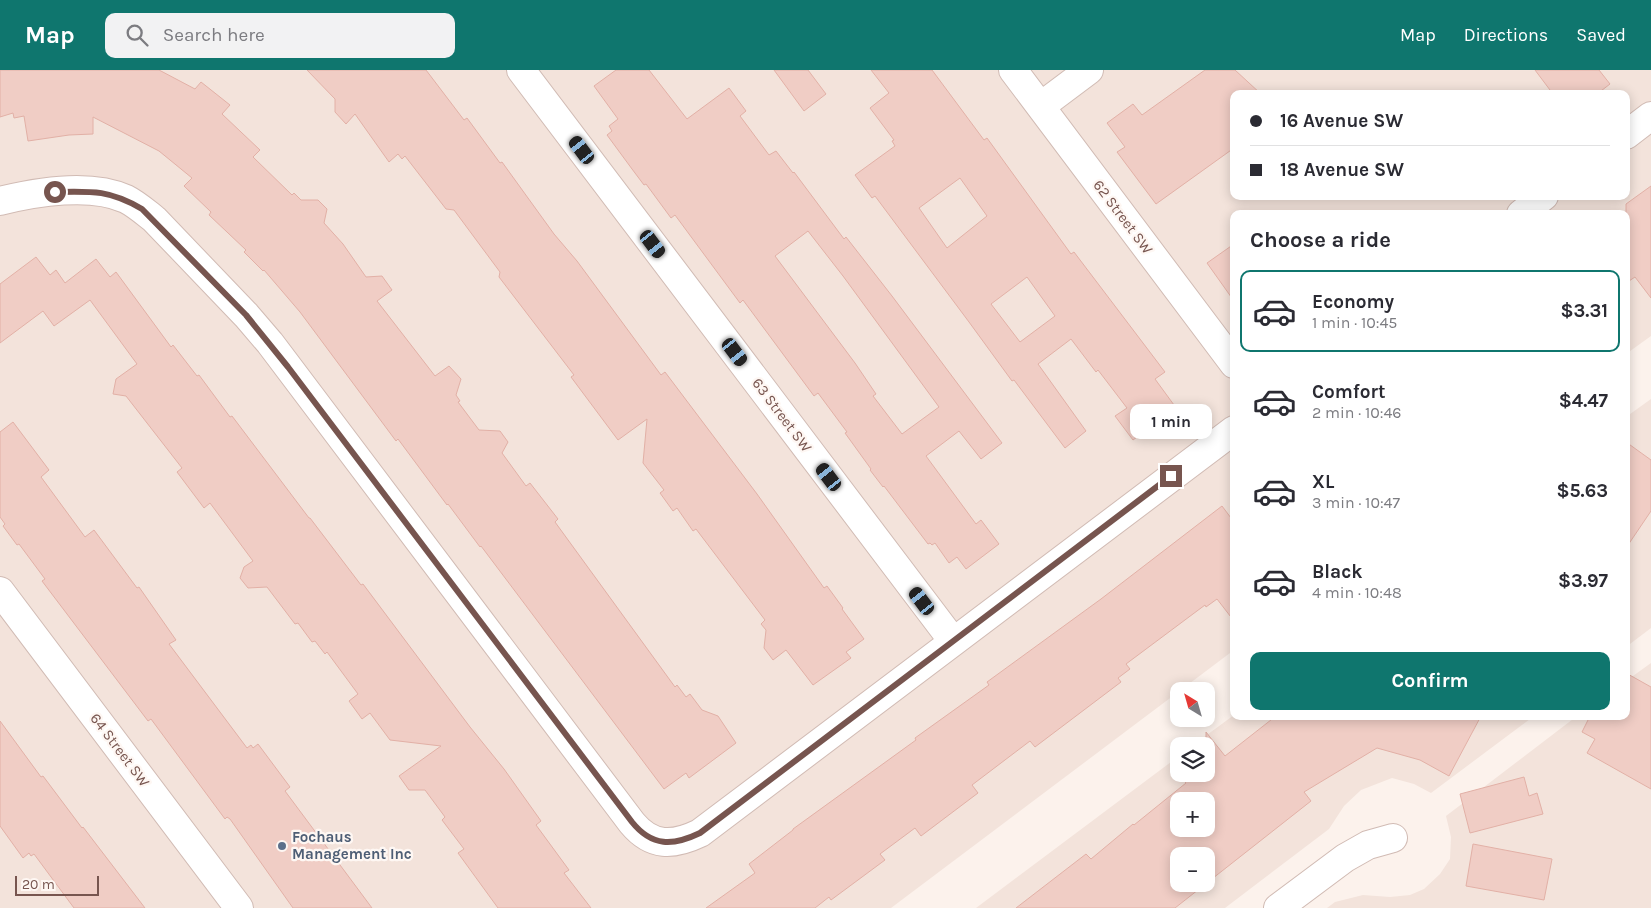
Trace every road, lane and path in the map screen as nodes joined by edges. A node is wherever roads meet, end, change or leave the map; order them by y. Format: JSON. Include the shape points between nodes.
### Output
{"nodes":[{"id":1,"x":1013,"y":70,"type":"edge"},
{"id":2,"x":1088,"y":70,"type":"edge"},
{"id":3,"x":531,"y":73,"type":"edge"},
{"id":4,"x":1040,"y":106,"type":"junction"},
{"id":5,"x":1651,"y":116,"type":"edge"},
{"id":6,"x":1630,"y":132,"type":"edge"},
{"id":7,"x":1539,"y":200,"type":"edge"},
{"id":8,"x":0,"y":201,"type":"edge"},
{"id":9,"x":1526,"y":210,"type":"edge"},
{"id":10,"x":1230,"y":359,"type":"edge"},
{"id":11,"x":1230,"y":433,"type":"edge"},
{"id":12,"x":0,"y":591,"type":"edge"},
{"id":13,"x":953,"y":641,"type":"junction"},
{"id":14,"x":1393,"y":838,"type":"dead end"},
{"id":15,"x":239,"y":908,"type":"edge"},
{"id":16,"x":1278,"y":908,"type":"edge"}],
"edges":[{"from":1,"to":4,"type":"street","name":"62 Street SW"},
{"from":2,"to":4,"type":"street"},
{"from":3,"to":13,"type":"street","name":"63 Street SW"},
{"from":4,"to":10,"type":"street","name":"62 Street SW"},
{"from":5,"to":6,"type":"street"},
{"from":7,"to":9,"type":"street"},
{"from":8,"to":13,"type":"street","via":[[55,192],[88,191],[125,199],[154,219],[246,315],[288,367],[632,822],[649,838],[662,842],[686,840],[700,833]]},
{"from":11,"to":13,"type":"street"},
{"from":12,"to":15,"type":"street","name":"64 Street SW"},
{"from":14,"to":16,"type":"street","via":[[1368,845],[1345,858]]}]}
